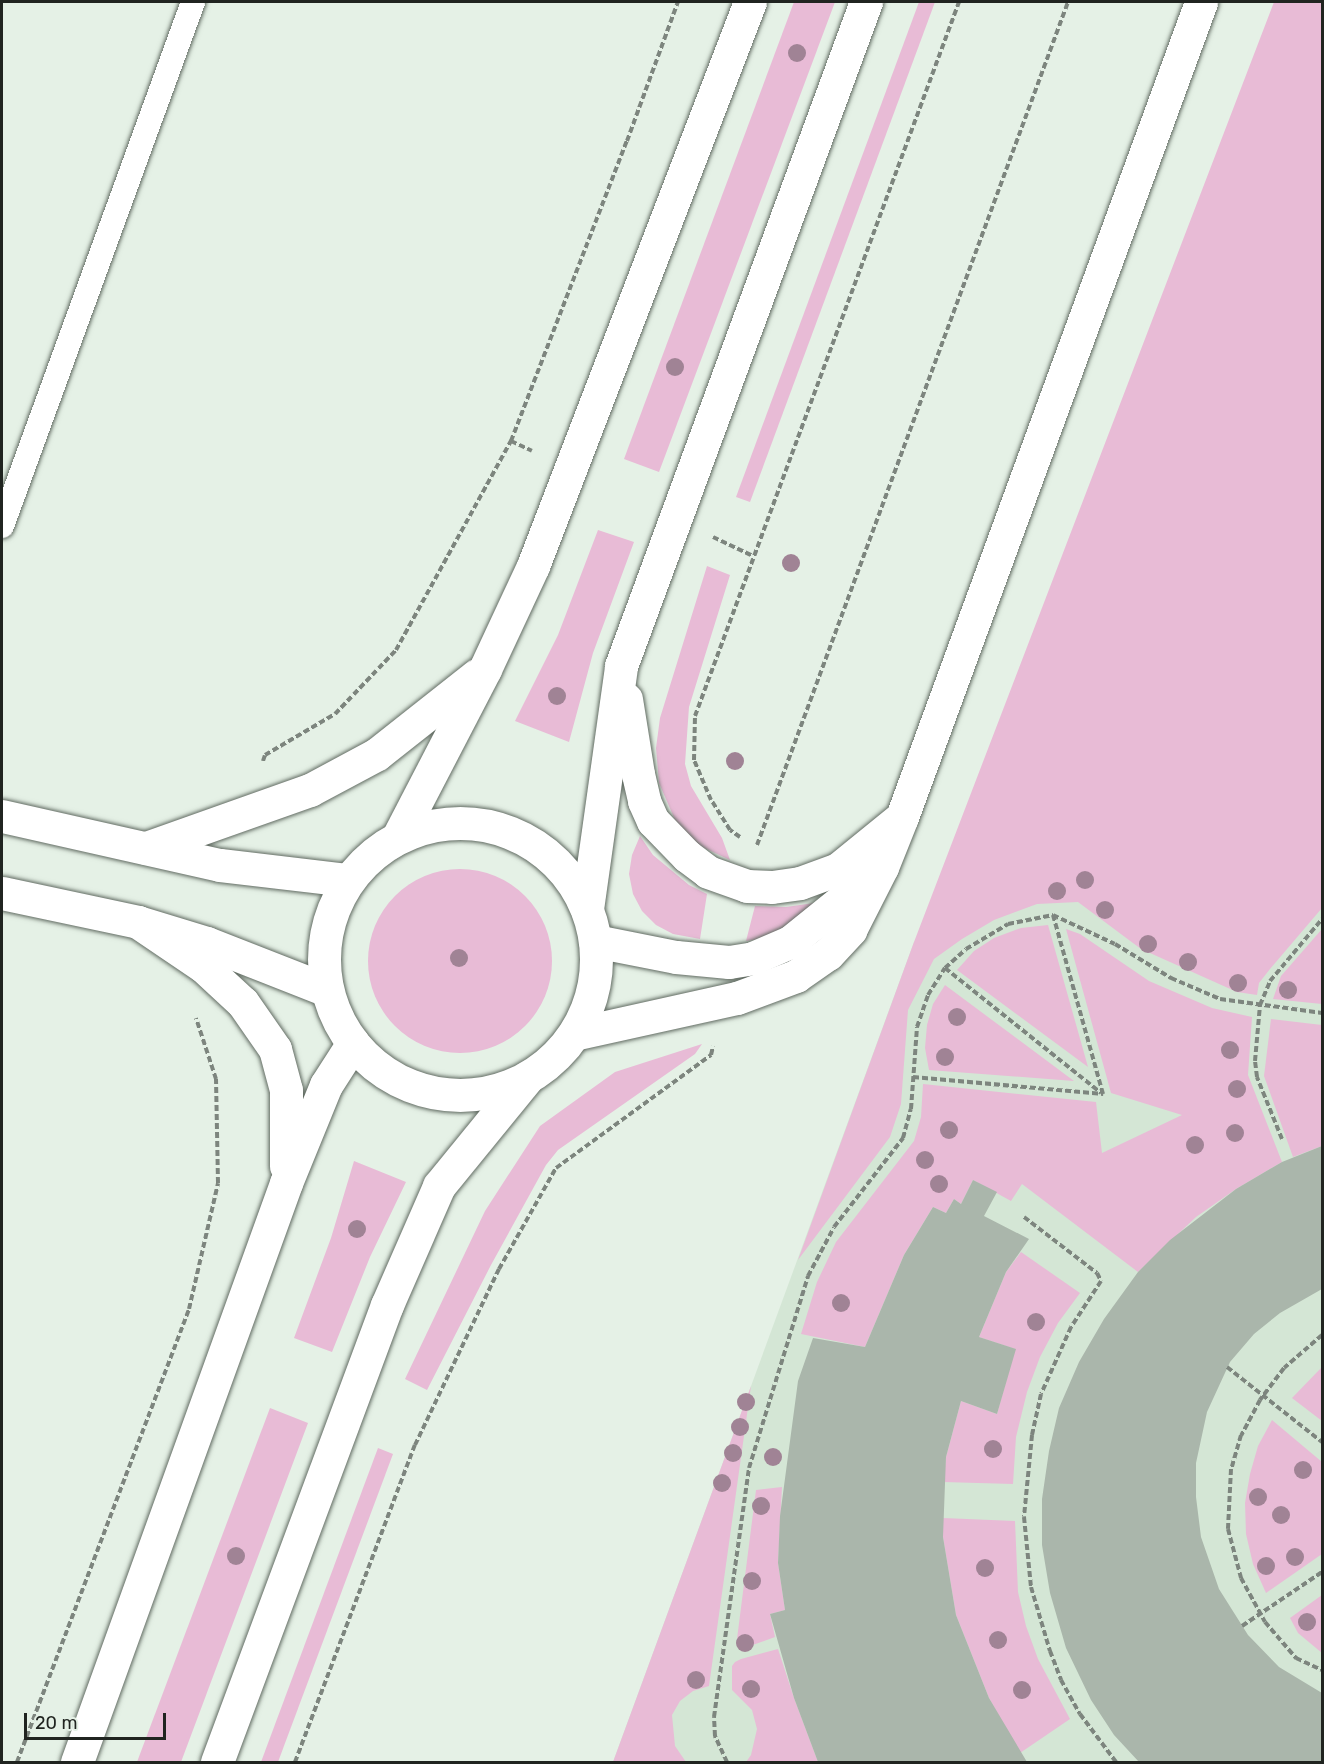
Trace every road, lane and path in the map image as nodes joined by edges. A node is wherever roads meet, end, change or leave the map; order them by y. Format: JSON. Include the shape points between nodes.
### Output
{"nodes":[{"id":1,"x":194,"y":2,"type":"edge"},
{"id":2,"x":678,"y":2,"type":"edge"},
{"id":3,"x":750,"y":2,"type":"edge"},
{"id":4,"x":866,"y":2,"type":"edge"},
{"id":5,"x":959,"y":2,"type":"edge"},
{"id":6,"x":1068,"y":2,"type":"edge"},
{"id":7,"x":1201,"y":2,"type":"edge"},
{"id":8,"x":2,"y":526,"type":"edge"},
{"id":9,"x":621,"y":666,"type":"junction"},
{"id":10,"x":485,"y":669,"type":"junction"},
{"id":11,"x":2,"y":816,"type":"edge"},
{"id":12,"x":235,"y":816,"type":"junction"},
{"id":13,"x":902,"y":817,"type":"junction"},
{"id":14,"x":398,"y":837,"type":"junction"},
{"id":15,"x":146,"y":848,"type":"junction"},
{"id":16,"x":882,"y":867,"type":"junction"},
{"id":17,"x":348,"y":880,"type":"junction"},
{"id":18,"x":2,"y":892,"type":"edge"},
{"id":19,"x":587,"y":909,"type":"junction"},
{"id":20,"x":1053,"y":915,"type":"junction"},
{"id":21,"x":1323,"y":919,"type":"edge"},
{"id":22,"x":138,"y":922,"type":"junction"},
{"id":23,"x":595,"y":941,"type":"junction"},
{"id":24,"x":203,"y":966,"type":"junction"},
{"id":25,"x":945,"y":968,"type":"junction"},
{"id":26,"x":327,"y":990,"type":"junction"},
{"id":27,"x":721,"y":1002,"type":"junction"},
{"id":28,"x":1260,"y":1005,"type":"junction"},
{"id":29,"x":1323,"y":1013,"type":"edge"},
{"id":30,"x":573,"y":1034,"type":"junction"},
{"id":31,"x":353,"y":1043,"type":"junction"},
{"id":32,"x":528,"y":1077,"type":"junction"},
{"id":33,"x":913,"y":1077,"type":"junction"},
{"id":34,"x":1102,"y":1094,"type":"junction"},
{"id":35,"x":1282,"y":1139,"type":"dead end"},
{"id":36,"x":286,"y":1183,"type":"junction"},
{"id":37,"x":1024,"y":1217,"type":"dead end"},
{"id":38,"x":1323,"y":1335,"type":"edge"},
{"id":39,"x":1227,"y":1367,"type":"dead end"},
{"id":40,"x":1263,"y":1395,"type":"junction"},
{"id":41,"x":1323,"y":1442,"type":"edge"},
{"id":42,"x":1323,"y":1572,"type":"edge"},
{"id":43,"x":1261,"y":1615,"type":"junction"},
{"id":44,"x":1242,"y":1626,"type":"dead end"},
{"id":45,"x":1323,"y":1670,"type":"edge"},
{"id":46,"x":17,"y":1762,"type":"edge"},
{"id":47,"x":77,"y":1762,"type":"edge"},
{"id":48,"x":216,"y":1762,"type":"edge"},
{"id":49,"x":295,"y":1762,"type":"edge"},
{"id":50,"x":727,"y":1762,"type":"edge"},
{"id":51,"x":1116,"y":1762,"type":"edge"}],
"edges":[{"from":1,"to":8,"type":"lane"},
{"from":2,"to":12,"type":"path","via":[[511,441],[396,650],[335,714],[265,755]]},
{"from":3,"to":10,"type":"main road","via":[[533,566]]},
{"from":4,"to":9,"type":"main road"},
{"from":5,"to":6,"type":"path","via":[[695,716],[694,760],[711,800],[730,830],[756,848]]},
{"from":7,"to":13,"type":"main road"},
{"from":9,"to":13,"type":"main road","via":[[644,801],[653,821],[666,836],[708,872],[747,886],[800,883],[838,869]]},
{"from":9,"to":19,"type":"main road"},
{"from":10,"to":12,"type":"main road","via":[[377,754],[310,790]]},
{"from":10,"to":14,"type":"main road"},
{"from":11,"to":15,"type":"main road"},
{"from":12,"to":15,"type":"main road"},
{"from":13,"to":16,"type":"main road"},
{"from":14,"to":17,"type":"main road","via":[[370,856]]},
{"from":14,"to":19,"type":"main road","via":[[434,825],[471,823],[508,831],[541,850],[568,876]]},
{"from":15,"to":17,"type":"main road","via":[[220,866]]},
{"from":16,"to":23,"type":"main road","via":[[790,942],[753,958],[729,963]]},
{"from":16,"to":27,"type":"main road","via":[[850,930],[828,954],[796,976]]},
{"from":17,"to":26,"type":"main road","via":[[326,933],[323,961]]},
{"from":18,"to":22,"type":"main road"},
{"from":19,"to":23,"type":"main road"},
{"from":20,"to":25,"type":"path","via":[[1008,924],[966,949]]},
{"from":20,"to":28,"type":"path","via":[[1116,944],[1171,978],[1220,999]]},
{"from":20,"to":34,"type":"path"},
{"from":21,"to":28,"type":"path","via":[[1270,981]]},
{"from":22,"to":24,"type":"main road"},
{"from":22,"to":26,"type":"main road"},
{"from":23,"to":30,"type":"main road","via":[[593,984],[588,1005]]},
{"from":24,"to":36,"type":"main road","via":[[243,1003],[274,1049],[286,1090]]},
{"from":24,"to":46,"type":"path","via":[[195,1014],[216,1079],[218,1184],[189,1309]]},
{"from":25,"to":33,"type":"path","via":[[928,995],[917,1027]]},
{"from":25,"to":34,"type":"path"},
{"from":26,"to":31,"type":"main road","via":[[337,1018]]},
{"from":27,"to":30,"type":"main road"},
{"from":27,"to":49,"type":"path","via":[[711,1055],[556,1168],[499,1269],[415,1445]]},
{"from":28,"to":29,"type":"path"},
{"from":28,"to":35,"type":"path","via":[[1257,1077]]},
{"from":30,"to":32,"type":"main road","via":[[553,1059]]},
{"from":31,"to":32,"type":"main road","via":[[380,1070],[425,1090],[454,1095],[492,1092]]},
{"from":31,"to":36,"type":"main road","via":[[326,1084]]},
{"from":32,"to":48,"type":"main road","via":[[439,1186],[387,1305]]},
{"from":33,"to":34,"type":"path"},
{"from":33,"to":50,"type":"path","via":[[911,1109],[903,1138],[834,1227],[808,1276],[749,1468],[714,1717],[715,1736]]},
{"from":36,"to":47,"type":"main road"},
{"from":37,"to":51,"type":"path","via":[[1097,1273],[1101,1281],[1071,1327],[1041,1394],[1032,1435],[1024,1517],[1031,1587],[1050,1651],[1080,1714]]},
{"from":38,"to":40,"type":"path","via":[[1284,1368]]},
{"from":39,"to":40,"type":"path"},
{"from":40,"to":41,"type":"path"},
{"from":40,"to":43,"type":"path","via":[[1241,1435],[1231,1469],[1228,1529],[1241,1578]]},
{"from":42,"to":43,"type":"path"},
{"from":43,"to":44,"type":"path"},
{"from":43,"to":45,"type":"path","via":[[1296,1658]]}]}
